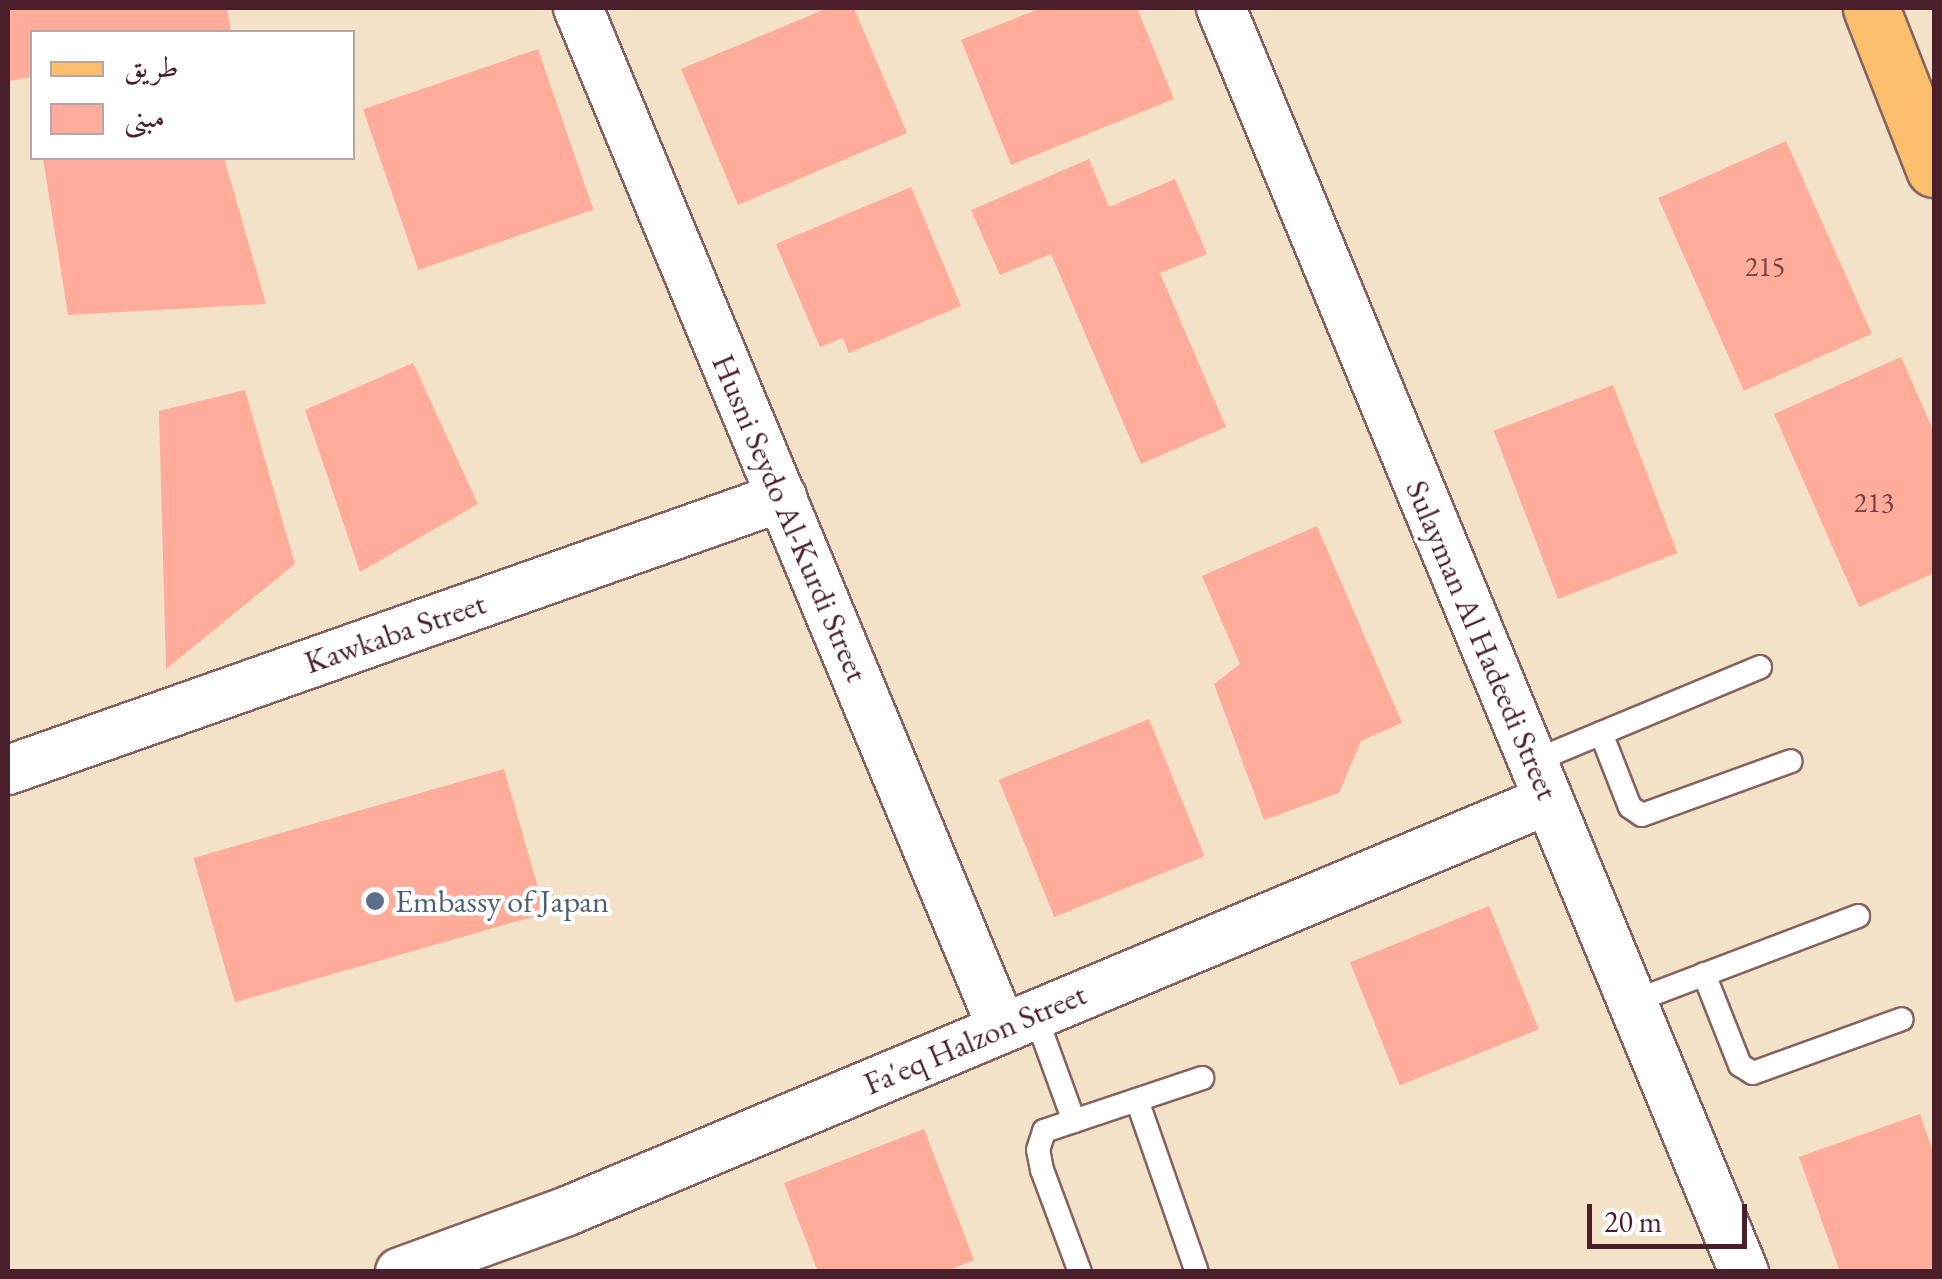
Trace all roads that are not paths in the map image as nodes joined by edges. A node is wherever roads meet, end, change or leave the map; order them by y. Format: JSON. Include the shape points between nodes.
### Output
{"nodes":[{"id":1,"x":578,"y":8,"type":"edge"},
{"id":2,"x":1220,"y":8,"type":"edge"},
{"id":3,"x":1871,"y":8,"type":"edge"},
{"id":4,"x":1934,"y":169,"type":"edge"},
{"id":5,"x":782,"y":497,"type":"junction"},
{"id":6,"x":1760,"y":667,"type":"dead end"},
{"id":7,"x":1602,"y":733,"type":"junction"},
{"id":8,"x":1792,"y":762,"type":"dead end"},
{"id":9,"x":8,"y":770,"type":"edge"},
{"id":10,"x":1540,"y":781,"type":"junction"},
{"id":11,"x":1858,"y":916,"type":"dead end"},
{"id":12,"x":1704,"y":974,"type":"junction"},
{"id":13,"x":1632,"y":1002,"type":"junction"},
{"id":14,"x":1902,"y":1018,"type":"dead end"},
{"id":15,"x":1018,"y":1021,"type":"junction"},
{"id":16,"x":1202,"y":1078,"type":"dead end"},
{"id":17,"x":1138,"y":1100,"type":"junction"},
{"id":18,"x":1074,"y":1122,"type":"junction"},
{"id":19,"x":400,"y":1272,"type":"edge"},
{"id":20,"x":1080,"y":1272,"type":"edge"},
{"id":21,"x":1197,"y":1272,"type":"edge"},
{"id":22,"x":1744,"y":1272,"type":"edge"}],
"edges":[{"from":1,"to":5,"type":"street","name":"Husni Seydo Al-Kurdi Street"},
{"from":2,"to":10,"type":"street","name":"Sulayman Al Hadeedi Street"},
{"from":3,"to":4,"type":"main road"},
{"from":5,"to":9,"type":"street","name":"Kawkaba Street"},
{"from":5,"to":15,"type":"street","name":"Husni Seydo Al-Kurdi Street"},
{"from":6,"to":7,"type":"lane"},
{"from":7,"to":8,"type":"lane","via":[[1630,807],[1642,815]]},
{"from":7,"to":10,"type":"lane"},
{"from":10,"to":13,"type":"street","name":"Sulayman Al Hadeedi Street"},
{"from":10,"to":15,"type":"street","name":"Fa'eq Halzon Street"},
{"from":11,"to":12,"type":"lane"},
{"from":12,"to":13,"type":"lane"},
{"from":12,"to":14,"type":"lane","via":[[1740,1065],[1753,1073]]},
{"from":13,"to":22,"type":"street","name":"Sulayman Al Hadeedi Street"},
{"from":15,"to":18,"type":"lane"},
{"from":15,"to":19,"type":"street","name":"Fa'eq Halzon Street","via":[[566,1212]]},
{"from":16,"to":17,"type":"lane"},
{"from":17,"to":18,"type":"lane"},
{"from":17,"to":21,"type":"lane"},
{"from":18,"to":20,"type":"lane","via":[[1044,1132],[1038,1150]]}]}
